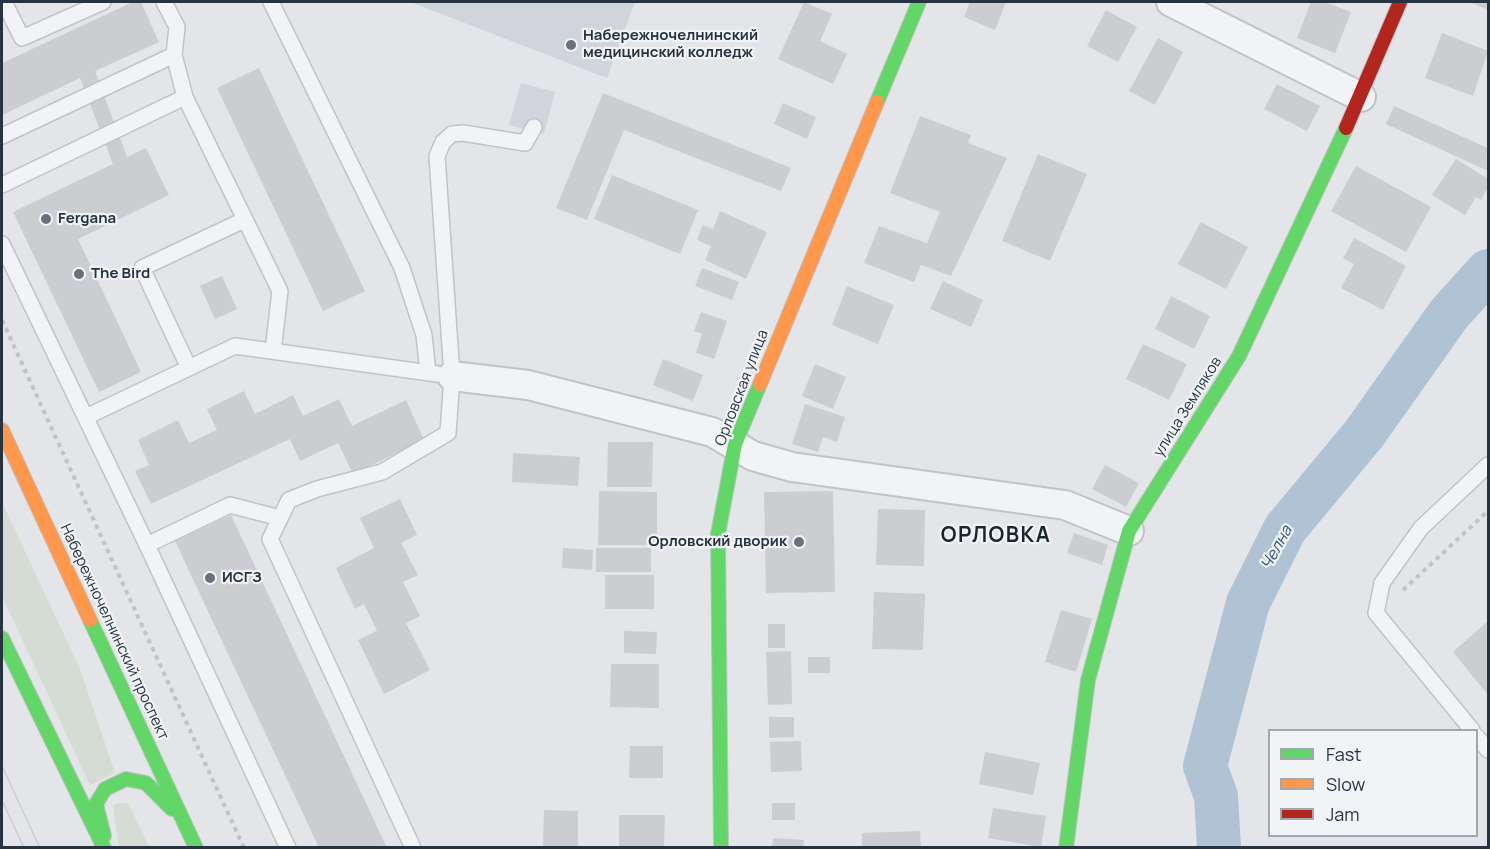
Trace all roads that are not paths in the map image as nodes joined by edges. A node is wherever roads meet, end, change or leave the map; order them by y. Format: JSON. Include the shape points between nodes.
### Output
{"nodes":[{"id":1,"x":4,"y":2,"type":"edge"},
{"id":2,"x":103,"y":2,"type":"edge"},
{"id":3,"x":164,"y":2,"type":"edge"},
{"id":4,"x":271,"y":2,"type":"edge"},
{"id":5,"x":919,"y":2,"type":"edge"},
{"id":6,"x":1171,"y":2,"type":"edge"},
{"id":7,"x":1400,"y":2,"type":"edge"},
{"id":8,"x":174,"y":55,"type":"junction"},
{"id":9,"x":1361,"y":96,"type":"junction"},
{"id":10,"x":185,"y":97,"type":"junction"},
{"id":11,"x":534,"y":127,"type":"dead end"},
{"id":12,"x":2,"y":135,"type":"edge"},
{"id":13,"x":2,"y":185,"type":"edge"},
{"id":14,"x":244,"y":220,"type":"junction"},
{"id":15,"x":2,"y":244,"type":"edge"},
{"id":16,"x":273,"y":351,"type":"junction"},
{"id":17,"x":189,"y":368,"type":"junction"},
{"id":18,"x":440,"y":375,"type":"junction"},
{"id":19,"x":86,"y":417,"type":"junction"},
{"id":20,"x":2,"y":430,"type":"edge"},
{"id":21,"x":735,"y":444,"type":"junction"},
{"id":22,"x":1488,"y":465,"type":"edge"},
{"id":23,"x":280,"y":518,"type":"junction"},
{"id":24,"x":1129,"y":531,"type":"junction"},
{"id":25,"x":147,"y":545,"type":"junction"},
{"id":26,"x":2,"y":638,"type":"edge"},
{"id":27,"x":1471,"y":729,"type":"edge"},
{"id":28,"x":1478,"y":738,"type":"edge"},
{"id":29,"x":1488,"y":750,"type":"edge"},
{"id":30,"x":184,"y":822,"type":"junction"},
{"id":31,"x":105,"y":848,"type":"edge"},
{"id":32,"x":196,"y":848,"type":"edge"},
{"id":33,"x":288,"y":848,"type":"edge"},
{"id":34,"x":413,"y":848,"type":"edge"},
{"id":35,"x":721,"y":848,"type":"edge"},
{"id":36,"x":1066,"y":848,"type":"edge"}],
"edges":[{"from":1,"to":2,"type":"lane","via":[[22,38]]},
{"from":3,"to":8,"type":"lane","via":[[177,27]]},
{"from":4,"to":18,"type":"lane","via":[[402,268]]},
{"from":5,"to":21,"type":"street","name":"Орловская улица"},
{"from":6,"to":9,"type":"street"},
{"from":7,"to":9,"type":"street","name":"улица Земляков"},
{"from":8,"to":10,"type":"lane"},
{"from":8,"to":12,"type":"lane"},
{"from":9,"to":24,"type":"street","name":"улица Земляков","via":[[1239,356]]},
{"from":10,"to":13,"type":"lane"},
{"from":10,"to":14,"type":"lane"},
{"from":11,"to":18,"type":"lane","via":[[525,143],[452,134],[437,156]]},
{"from":14,"to":16,"type":"lane","via":[[280,291]]},
{"from":14,"to":17,"type":"lane","via":[[142,268]]},
{"from":15,"to":19,"type":"lane"},
{"from":16,"to":17,"type":"lane","via":[[236,346]]},
{"from":16,"to":18,"type":"lane"},
{"from":17,"to":19,"type":"lane"},
{"from":18,"to":21,"type":"street","via":[[528,385],[712,432]]},
{"from":18,"to":23,"type":"lane","via":[[448,433],[382,472],[289,500]]},
{"from":19,"to":25,"type":"lane"},
{"from":20,"to":30,"type":"street","name":"Набережночелнинский проспект"},
{"from":21,"to":24,"type":"street","via":[[753,456],[792,467],[1065,505]]},
{"from":21,"to":35,"type":"street","name":"Орловская улица","via":[[718,534]]},
{"from":22,"to":27,"type":"lane","via":[[1421,528],[1382,583],[1376,614]]},
{"from":23,"to":25,"type":"lane","via":[[230,506]]},
{"from":23,"to":34,"type":"lane","via":[[270,538]]},
{"from":24,"to":36,"type":"street","name":"улица Земляков","via":[[1088,680]]},
{"from":25,"to":33,"type":"lane"},
{"from":26,"to":31,"type":"street"},
{"from":28,"to":29,"type":"lane"},
{"from":30,"to":31,"type":"street","via":[[147,783],[126,778],[105,789],[96,804]]},
{"from":30,"to":32,"type":"street","name":"Набережночелнинский проспект"}]}
